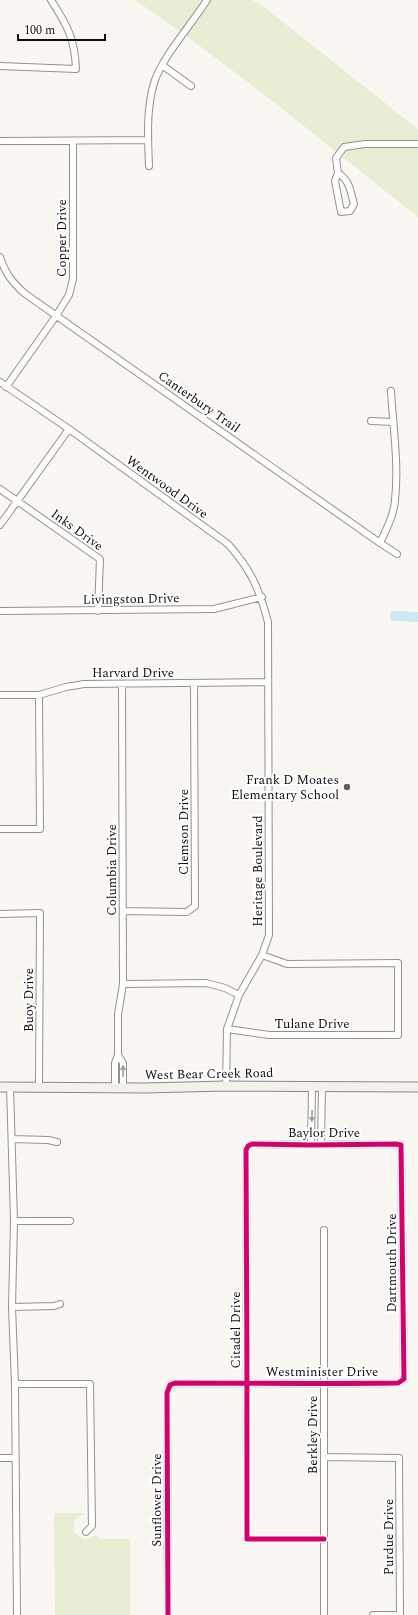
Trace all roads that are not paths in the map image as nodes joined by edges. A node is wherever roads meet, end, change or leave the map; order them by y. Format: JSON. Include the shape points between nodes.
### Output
{"nodes":[{"id":1,"x":51,"y":0,"type":"edge"},
{"id":2,"x":207,"y":0,"type":"edge"},
{"id":3,"x":162,"y":65,"type":"junction"},
{"id":4,"x":0,"y":66,"type":"edge"},
{"id":5,"x":191,"y":86,"type":"dead end"},
{"id":6,"x":148,"y":140,"type":"junction"},
{"id":7,"x":0,"y":141,"type":"edge"},
{"id":8,"x":73,"y":141,"type":"junction"},
{"id":9,"x":418,"y":144,"type":"edge"},
{"id":10,"x":149,"y":166,"type":"dead end"},
{"id":11,"x":338,"y":173,"type":"junction"},
{"id":12,"x":0,"y":257,"type":"edge"},
{"id":13,"x":56,"y":316,"type":"junction"},
{"id":14,"x":0,"y":382,"type":"edge"},
{"id":15,"x":6,"y":387,"type":"junction"},
{"id":16,"x":391,"y":392,"type":"dead end"},
{"id":17,"x":371,"y":422,"type":"dead end"},
{"id":18,"x":393,"y":422,"type":"junction"},
{"id":19,"x":69,"y":429,"type":"junction"},
{"id":20,"x":0,"y":489,"type":"edge"},
{"id":21,"x":17,"y":500,"type":"junction"},
{"id":22,"x":0,"y":525,"type":"edge"},
{"id":23,"x":380,"y":543,"type":"junction"},
{"id":24,"x":398,"y":554,"type":"dead end"},
{"id":25,"x":262,"y":597,"type":"junction"},
{"id":26,"x":0,"y":611,"type":"edge"},
{"id":27,"x":98,"y":611,"type":"junction"},
{"id":28,"x":268,"y":647,"type":"joint"},
{"id":29,"x":268,"y":682,"type":"junction"},
{"id":30,"x":194,"y":684,"type":"junction"},
{"id":31,"x":122,"y":685,"type":"junction"},
{"id":32,"x":0,"y":694,"type":"edge"},
{"id":33,"x":39,"y":695,"type":"junction"},
{"id":34,"x":0,"y":829,"type":"edge"},
{"id":35,"x":123,"y":911,"type":"junction"},
{"id":36,"x":0,"y":914,"type":"edge"},
{"id":37,"x":262,"y":955,"type":"junction"},
{"id":38,"x":123,"y":984,"type":"junction"},
{"id":39,"x":239,"y":995,"type":"junction"},
{"id":40,"x":227,"y":1029,"type":"junction"},
{"id":41,"x":226,"y":1086,"type":"junction"},
{"id":42,"x":0,"y":1087,"type":"edge"},
{"id":43,"x":10,"y":1087,"type":"junction"},
{"id":44,"x":39,"y":1087,"type":"junction"},
{"id":45,"x":312,"y":1087,"type":"junction"},
{"id":46,"x":322,"y":1087,"type":"junction"},
{"id":47,"x":418,"y":1087,"type":"edge"},
{"id":48,"x":119,"y":1088,"type":"junction"},
{"id":49,"x":12,"y":1139,"type":"junction"},
{"id":50,"x":57,"y":1142,"type":"dead end"},
{"id":51,"x":321,"y":1144,"type":"junction"},
{"id":52,"x":311,"y":1145,"type":"junction"},
{"id":53,"x":401,"y":1145,"type":"joint"},
{"id":54,"x":248,"y":1146,"type":"joint"},
{"id":55,"x":14,"y":1221,"type":"junction"},
{"id":56,"x":70,"y":1221,"type":"dead end"},
{"id":57,"x":324,"y":1230,"type":"dead end"},
{"id":58,"x":60,"y":1304,"type":"dead end"},
{"id":59,"x":12,"y":1307,"type":"junction"},
{"id":60,"x":402,"y":1381,"type":"joint"},
{"id":61,"x":15,"y":1384,"type":"junction"},
{"id":62,"x":246,"y":1384,"type":"junction"},
{"id":63,"x":324,"y":1384,"type":"junction"},
{"id":64,"x":170,"y":1385,"type":"joint"},
{"id":65,"x":324,"y":1457,"type":"junction"},
{"id":66,"x":0,"y":1458,"type":"edge"},
{"id":67,"x":15,"y":1458,"type":"junction"},
{"id":68,"x":86,"y":1532,"type":"dead end"},
{"id":69,"x":324,"y":1539,"type":"junction"},
{"id":70,"x":17,"y":1615,"type":"edge"},
{"id":71,"x":168,"y":1615,"type":"edge"},
{"id":72,"x":324,"y":1615,"type":"edge"},
{"id":73,"x":373,"y":1615,"type":"edge"},
{"id":74,"x":400,"y":1615,"type":"edge"}],
"edges":[{"from":1,"to":4,"type":"street","via":[[71,36],[76,69]]},
{"from":2,"to":3,"type":"street"},
{"from":3,"to":5,"type":"street"},
{"from":3,"to":6,"type":"street","via":[[154,83],[150,104]]},
{"from":6,"to":8,"type":"street"},
{"from":6,"to":10,"type":"street"},
{"from":7,"to":8,"type":"street"},
{"from":8,"to":13,"type":"street","name":"Copper Drive","via":[[73,279],[69,295]]},
{"from":9,"to":11,"type":"street","via":[[365,144],[344,147],[336,158]]},
{"from":11,"to":11,"type":"street","via":[[335,181],[341,212],[350,211],[354,204],[350,188],[345,178]]},
{"from":12,"to":13,"type":"street","name":"Canterbury Trail","via":[[10,280]]},
{"from":13,"to":15,"type":"street","name":"Copper Drive"},
{"from":13,"to":23,"type":"street","name":"Canterbury Trail"},
{"from":14,"to":15,"type":"street","name":"Wentwood Drive"},
{"from":15,"to":19,"type":"street","name":"Wentwood Drive"},
{"from":16,"to":18,"type":"street"},
{"from":17,"to":18,"type":"street"},
{"from":18,"to":23,"type":"street","via":[[395,501]]},
{"from":19,"to":21,"type":"street"},
{"from":19,"to":25,"type":"street","name":"Wentwood Drive","via":[[228,544],[243,561]]},
{"from":20,"to":21,"type":"street","name":"Inks Drive"},
{"from":21,"to":22,"type":"street"},
{"from":21,"to":27,"type":"street","name":"Inks Drive","via":[[100,559]]},
{"from":23,"to":24,"type":"street","name":"Canterbury Trail"},
{"from":25,"to":27,"type":"street","name":"Livingston Drive","via":[[214,609]]},
{"from":25,"to":28,"type":"street","name":"Wentwood Drive","via":[[268,622]]},
{"from":26,"to":27,"type":"street","name":"Livingston Drive"},
{"from":28,"to":29,"type":"street","name":"Heritage Boulevard"},
{"from":29,"to":30,"type":"street","name":"Harvard Drive"},
{"from":29,"to":37,"type":"street","name":"Heritage Boulevard","via":[[269,936]]},
{"from":30,"to":31,"type":"street","name":"Harvard Drive"},
{"from":30,"to":35,"type":"street","name":"Clemson Drive","via":[[195,906],[188,912]]},
{"from":31,"to":33,"type":"street","name":"Harvard Drive","via":[[84,684]]},
{"from":31,"to":35,"type":"street","name":"Columbia Drive"},
{"from":32,"to":33,"type":"street","name":"Harvard Drive"},
{"from":33,"to":34,"type":"street","via":[[40,829]]},
{"from":35,"to":38,"type":"street","name":"Columbia Drive"},
{"from":36,"to":44,"type":"street","name":"Buoy Drive","via":[[40,913]]},
{"from":37,"to":39,"type":"street","name":"Heritage Boulevard"},
{"from":37,"to":40,"type":"street","name":"Tulane Drive","via":[[287,964],[398,964],[398,1035],[268,1035]]},
{"from":38,"to":39,"type":"street","via":[[206,983]]},
{"from":38,"to":48,"type":"street","name":"Columbia Drive","via":[[118,1014],[118,1055],[123,1063]]},
{"from":39,"to":40,"type":"street","name":"Heritage Boulevard"},
{"from":40,"to":41,"type":"street","name":"Heritage Boulevard"},
{"from":41,"to":45,"type":"main road","name":"West Bear Creek Road"},
{"from":41,"to":48,"type":"main road","name":"West Bear Creek Road"},
{"from":42,"to":43,"type":"main road","name":"West Bear Creek Road"},
{"from":43,"to":44,"type":"main road","name":"West Bear Creek Road"},
{"from":43,"to":49,"type":"street"},
{"from":44,"to":48,"type":"main road","name":"West Bear Creek Road"},
{"from":45,"to":46,"type":"main road","name":"West Bear Creek Road"},
{"from":45,"to":52,"type":"street","one_way":true},
{"from":46,"to":47,"type":"main road","name":"West Bear Creek Road"},
{"from":46,"to":51,"type":"street"},
{"from":49,"to":50,"type":"street"},
{"from":49,"to":55,"type":"street"},
{"from":51,"to":52,"type":"street","name":"Baylor Drive"},
{"from":51,"to":53,"type":"street","name":"Baylor Drive"},
{"from":52,"to":54,"type":"street","name":"Baylor Drive"},
{"from":53,"to":60,"type":"street","name":"Dartmouth Drive","via":[[404,1371]]},
{"from":54,"to":62,"type":"street","name":"Citadel Drive"},
{"from":55,"to":56,"type":"street"},
{"from":55,"to":59,"type":"street"},
{"from":57,"to":63,"type":"street","name":"Berkley Drive"},
{"from":58,"to":59,"type":"street"},
{"from":59,"to":61,"type":"street"},
{"from":60,"to":63,"type":"street","name":"Westminister Drive"},
{"from":61,"to":67,"type":"street"},
{"from":61,"to":68,"type":"street","via":[[90,1384],[92,1526]]},
{"from":62,"to":63,"type":"street","name":"Westminister Drive"},
{"from":62,"to":64,"type":"street","name":"Westminister Drive"},
{"from":62,"to":69,"type":"street","name":"Citadel Drive","via":[[247,1539]]},
{"from":63,"to":65,"type":"street","name":"Berkley Drive"},
{"from":64,"to":71,"type":"street","name":"Sunflower Drive","via":[[167,1393]]},
{"from":65,"to":69,"type":"street","name":"Berkley Drive"},
{"from":65,"to":74,"type":"street","name":"Purdue Drive","via":[[399,1458]]},
{"from":66,"to":67,"type":"street"},
{"from":67,"to":70,"type":"street"},
{"from":69,"to":72,"type":"street","name":"Berkley Drive"},
{"from":73,"to":74,"type":"street"}]}
